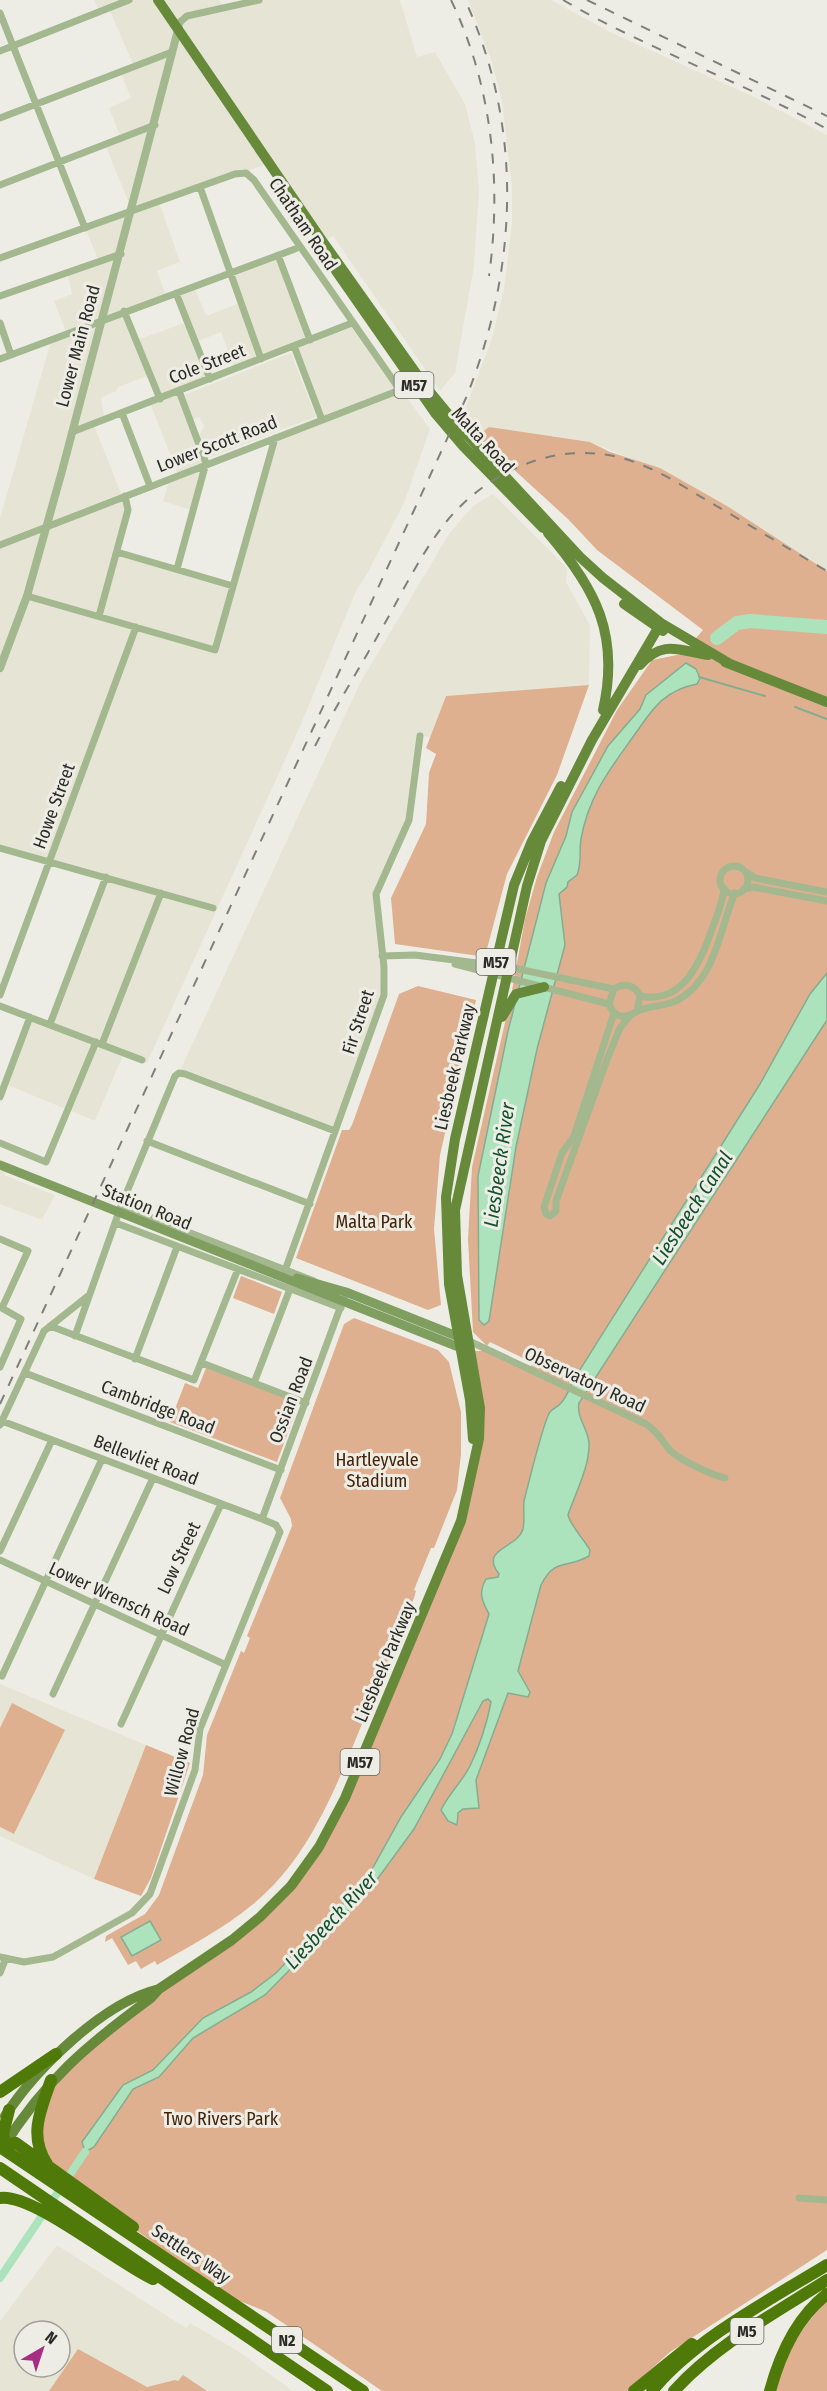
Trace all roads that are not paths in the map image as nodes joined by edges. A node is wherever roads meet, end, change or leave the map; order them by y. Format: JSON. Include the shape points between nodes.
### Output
{"nodes":[{"id":1,"x":129,"y":0,"type":"edge"},
{"id":2,"x":158,"y":0,"type":"edge"},
{"id":3,"x":259,"y":0,"type":"edge"},
{"id":4,"x":0,"y":13,"type":"edge"},
{"id":5,"x":178,"y":30,"type":"junction"},
{"id":6,"x":13,"y":46,"type":"junction"},
{"id":7,"x":0,"y":51,"type":"edge"},
{"id":8,"x":172,"y":52,"type":"junction"},
{"id":9,"x":36,"y":104,"type":"junction"},
{"id":10,"x":0,"y":118,"type":"edge"},
{"id":11,"x":155,"y":125,"type":"junction"},
{"id":12,"x":59,"y":162,"type":"junction"},
{"id":13,"x":0,"y":185,"type":"edge"},
{"id":14,"x":200,"y":187,"type":"junction"},
{"id":15,"x":132,"y":211,"type":"junction"},
{"id":16,"x":85,"y":228,"type":"junction"},
{"id":17,"x":295,"y":249,"type":"dead end"},
{"id":18,"x":121,"y":254,"type":"junction"},
{"id":19,"x":278,"y":255,"type":"junction"},
{"id":20,"x":0,"y":258,"type":"edge"},
{"id":21,"x":230,"y":273,"type":"junction"},
{"id":22,"x":176,"y":293,"type":"junction"},
{"id":23,"x":0,"y":296,"type":"edge"},
{"id":24,"x":124,"y":311,"type":"junction"},
{"id":25,"x":0,"y":323,"type":"edge"},
{"id":26,"x":101,"y":323,"type":"junction"},
{"id":27,"x":352,"y":323,"type":"junction"},
{"id":28,"x":310,"y":340,"type":"junction"},
{"id":29,"x":294,"y":346,"type":"junction"},
{"id":30,"x":11,"y":355,"type":"junction"},
{"id":31,"x":0,"y":359,"type":"edge"},
{"id":32,"x":261,"y":359,"type":"junction"},
{"id":33,"x":210,"y":379,"type":"junction"},
{"id":34,"x":400,"y":390,"type":"joint"},
{"id":35,"x":179,"y":391,"type":"junction"},
{"id":36,"x":160,"y":399,"type":"junction"},
{"id":37,"x":122,"y":413,"type":"junction"},
{"id":38,"x":322,"y":420,"type":"junction"},
{"id":39,"x":72,"y":432,"type":"junction"},
{"id":40,"x":274,"y":438,"type":"junction"},
{"id":41,"x":207,"y":463,"type":"junction"},
{"id":42,"x":150,"y":486,"type":"junction"},
{"id":43,"x":125,"y":496,"type":"junction"},
{"id":44,"x":527,"y":506,"type":"junction"},
{"id":45,"x":544,"y":528,"type":"junction"},
{"id":46,"x":45,"y":529,"type":"junction"},
{"id":47,"x":0,"y":545,"type":"edge"},
{"id":48,"x":117,"y":552,"type":"junction"},
{"id":49,"x":177,"y":569,"type":"junction"},
{"id":50,"x":233,"y":586,"type":"junction"},
{"id":51,"x":27,"y":596,"type":"junction"},
{"id":52,"x":99,"y":616,"type":"junction"},
{"id":53,"x":657,"y":623,"type":"junction"},
{"id":54,"x":136,"y":627,"type":"junction"},
{"id":55,"x":708,"y":655,"type":"junction"},
{"id":56,"x":732,"y":665,"type":"junction"},
{"id":57,"x":0,"y":668,"type":"edge"},
{"id":58,"x":621,"y":689,"type":"junction"},
{"id":59,"x":827,"y":702,"type":"edge"},
{"id":60,"x":603,"y":710,"type":"junction"},
{"id":61,"x":420,"y":736,"type":"dead end"},
{"id":62,"x":0,"y":848,"type":"edge"},
{"id":63,"x":50,"y":862,"type":"junction"},
{"id":64,"x":746,"y":872,"type":"junction"},
{"id":65,"x":105,"y":877,"type":"junction"},
{"id":66,"x":723,"y":888,"type":"junction"},
{"id":67,"x":744,"y":890,"type":"junction"},
{"id":68,"x":827,"y":892,"type":"edge"},
{"id":69,"x":161,"y":893,"type":"junction"},
{"id":70,"x":735,"y":893,"type":"junction"},
{"id":71,"x":827,"y":901,"type":"edge"},
{"id":72,"x":213,"y":908,"type":"dead end"},
{"id":73,"x":382,"y":957,"type":"junction"},
{"id":74,"x":494,"y":971,"type":"junction"},
{"id":75,"x":507,"y":972,"type":"junction"},
{"id":76,"x":544,"y":987,"type":"junction"},
{"id":77,"x":614,"y":989,"type":"junction"},
{"id":78,"x":0,"y":995,"type":"edge"},
{"id":79,"x":640,"y":996,"type":"junction"},
{"id":80,"x":609,"y":1004,"type":"junction"},
{"id":81,"x":0,"y":1006,"type":"edge"},
{"id":82,"x":638,"y":1011,"type":"junction"},
{"id":83,"x":614,"y":1013,"type":"junction"},
{"id":84,"x":30,"y":1017,"type":"junction"},
{"id":85,"x":629,"y":1017,"type":"junction"},
{"id":86,"x":50,"y":1024,"type":"junction"},
{"id":87,"x":494,"y":1033,"type":"junction"},
{"id":88,"x":99,"y":1043,"type":"junction"},
{"id":89,"x":142,"y":1060,"type":"dead end"},
{"id":90,"x":0,"y":1096,"type":"edge"},
{"id":91,"x":335,"y":1131,"type":"junction"},
{"id":92,"x":147,"y":1141,"type":"junction"},
{"id":93,"x":0,"y":1143,"type":"edge"},
{"id":94,"x":0,"y":1165,"type":"edge"},
{"id":95,"x":310,"y":1203,"type":"junction"},
{"id":96,"x":121,"y":1206,"type":"junction"},
{"id":97,"x":116,"y":1223,"type":"junction"},
{"id":98,"x":0,"y":1239,"type":"edge"},
{"id":99,"x":177,"y":1247,"type":"junction"},
{"id":100,"x":239,"y":1265,"type":"junction"},
{"id":101,"x":284,"y":1272,"type":"junction"},
{"id":102,"x":290,"y":1289,"type":"junction"},
{"id":103,"x":90,"y":1295,"type":"junction"},
{"id":104,"x":344,"y":1300,"type":"junction"},
{"id":105,"x":1,"y":1307,"type":"edge"},
{"id":106,"x":50,"y":1326,"type":"junction"},
{"id":107,"x":75,"y":1336,"type":"junction"},
{"id":108,"x":459,"y":1343,"type":"junction"},
{"id":109,"x":470,"y":1346,"type":"junction"},
{"id":110,"x":135,"y":1359,"type":"junction"},
{"id":111,"x":202,"y":1364,"type":"junction"},
{"id":112,"x":0,"y":1367,"type":"edge"},
{"id":113,"x":25,"y":1373,"type":"junction"},
{"id":114,"x":254,"y":1383,"type":"junction"},
{"id":115,"x":306,"y":1402,"type":"junction"},
{"id":116,"x":1,"y":1423,"type":"edge"},
{"id":117,"x":52,"y":1440,"type":"junction"},
{"id":118,"x":475,"y":1451,"type":"junction"},
{"id":119,"x":102,"y":1459,"type":"junction"},
{"id":120,"x":281,"y":1470,"type":"junction"},
{"id":121,"x":153,"y":1478,"type":"junction"},
{"id":122,"x":726,"y":1478,"type":"dead end"},
{"id":123,"x":221,"y":1504,"type":"junction"},
{"id":124,"x":262,"y":1519,"type":"junction"},
{"id":125,"x":279,"y":1529,"type":"joint"},
{"id":126,"x":0,"y":1551,"type":"edge"},
{"id":127,"x":0,"y":1560,"type":"edge"},
{"id":128,"x":45,"y":1581,"type":"junction"},
{"id":129,"x":95,"y":1603,"type":"junction"},
{"id":130,"x":161,"y":1635,"type":"junction"},
{"id":131,"x":226,"y":1665,"type":"junction"},
{"id":132,"x":2,"y":1676,"type":"edge"},
{"id":133,"x":53,"y":1694,"type":"dead end"},
{"id":134,"x":121,"y":1724,"type":"dead end"},
{"id":135,"x":3,"y":1958,"type":"edge"},
{"id":136,"x":0,"y":1973,"type":"edge"},
{"id":137,"x":159,"y":1989,"type":"junction"},
{"id":138,"x":56,"y":2054,"type":"junction"},
{"id":139,"x":51,"y":2080,"type":"junction"},
{"id":140,"x":0,"y":2092,"type":"edge"},
{"id":141,"x":9,"y":2110,"type":"junction"},
{"id":142,"x":0,"y":2123,"type":"edge"},
{"id":143,"x":1,"y":2148,"type":"edge"},
{"id":144,"x":0,"y":2168,"type":"edge"},
{"id":145,"x":53,"y":2170,"type":"junction"},
{"id":146,"x":0,"y":2198,"type":"edge"},
{"id":147,"x":799,"y":2198,"type":"dead end"},
{"id":148,"x":827,"y":2200,"type":"edge"},
{"id":149,"x":36,"y":2205,"type":"junction"},
{"id":150,"x":827,"y":2265,"type":"edge"},
{"id":151,"x":827,"y":2280,"type":"edge"},
{"id":152,"x":212,"y":2289,"type":"junction"},
{"id":153,"x":184,"y":2294,"type":"junction"},
{"id":154,"x":827,"y":2294,"type":"edge"},
{"id":155,"x":773,"y":2297,"type":"junction"},
{"id":156,"x":322,"y":2388,"type":"edge"},
{"id":157,"x":363,"y":2391,"type":"edge"},
{"id":158,"x":634,"y":2391,"type":"edge"},
{"id":159,"x":652,"y":2391,"type":"edge"},
{"id":160,"x":674,"y":2391,"type":"edge"},
{"id":161,"x":770,"y":2391,"type":"edge"}],
"edges":[{"from":1,"to":6,"type":"street"},
{"from":2,"to":5,"type":"main road","number":"M57"},
{"from":3,"to":5,"type":"street","via":[[193,14],[183,19]]},
{"from":4,"to":6,"type":"street"},
{"from":5,"to":8,"type":"street","name":"Lower Main Road"},
{"from":5,"to":44,"type":"main road","name":"Malta Road","number":"M57","via":[[431,393]]},
{"from":6,"to":7,"type":"street"},
{"from":6,"to":9,"type":"street"},
{"from":8,"to":9,"type":"street"},
{"from":8,"to":11,"type":"street","name":"Lower Main Road"},
{"from":9,"to":10,"type":"street"},
{"from":9,"to":12,"type":"street"},
{"from":11,"to":12,"type":"street"},
{"from":11,"to":15,"type":"street","name":"Lower Main Road"},
{"from":12,"to":13,"type":"street"},
{"from":12,"to":16,"type":"street"},
{"from":14,"to":15,"type":"street","name":"Chatham Road"},
{"from":14,"to":21,"type":"street"},
{"from":14,"to":27,"type":"street","name":"Chatham Road","via":[[240,172],[250,176]]},
{"from":15,"to":16,"type":"street","name":"Chatham Road"},
{"from":15,"to":18,"type":"street","name":"Lower Main Road"},
{"from":16,"to":20,"type":"street","name":"Chatham Road"},
{"from":17,"to":19,"type":"street"},
{"from":18,"to":23,"type":"street"},
{"from":18,"to":26,"type":"street","name":"Lower Main Road"},
{"from":19,"to":21,"type":"street"},
{"from":19,"to":28,"type":"street"},
{"from":21,"to":22,"type":"street"},
{"from":21,"to":32,"type":"street"},
{"from":22,"to":24,"type":"street"},
{"from":22,"to":33,"type":"street"},
{"from":24,"to":26,"type":"street"},
{"from":24,"to":36,"type":"street"},
{"from":25,"to":30,"type":"street"},
{"from":26,"to":30,"type":"street"},
{"from":26,"to":39,"type":"street","name":"Lower Main Road"},
{"from":27,"to":28,"type":"street","name":"Cole Street"},
{"from":27,"to":34,"type":"street","name":"Chatham Road"},
{"from":28,"to":29,"type":"street","name":"Cole Street"},
{"from":29,"to":32,"type":"street","name":"Cole Street"},
{"from":29,"to":38,"type":"street"},
{"from":30,"to":31,"type":"street"},
{"from":32,"to":33,"type":"street","name":"Cole Street"},
{"from":33,"to":35,"type":"street","name":"Cole Street"},
{"from":34,"to":38,"type":"street","name":"Lower Scott Road"},
{"from":35,"to":36,"type":"street","name":"Cole Street"},
{"from":35,"to":41,"type":"street"},
{"from":36,"to":37,"type":"street","name":"Cole Street"},
{"from":37,"to":39,"type":"street","name":"Cole Street"},
{"from":37,"to":42,"type":"street"},
{"from":38,"to":40,"type":"street","name":"Lower Scott Road"},
{"from":39,"to":46,"type":"street","name":"Lower Main Road"},
{"from":40,"to":41,"type":"street","name":"Lower Scott Road"},
{"from":40,"to":50,"type":"street"},
{"from":41,"to":42,"type":"street","name":"Lower Scott Road"},
{"from":41,"to":49,"type":"street"},
{"from":42,"to":43,"type":"street","name":"Lower Scott Road"},
{"from":43,"to":46,"type":"street","name":"Lower Scott Road"},
{"from":43,"to":48,"type":"street","via":[[128,510]]},
{"from":44,"to":45,"type":"main road","name":"Malta Road","number":"M57"},
{"from":44,"to":53,"type":"main road","name":"Malta Road","number":"M57"},
{"from":45,"to":53,"type":"main road","name":"Malta Road","number":"M57","via":[[606,589]]},
{"from":45,"to":60,"type":"main road","via":[[578,569],[603,620],[610,662]]},
{"from":46,"to":47,"type":"street","name":"Lower Scott Road"},
{"from":46,"to":51,"type":"street","name":"Lower Main Road"},
{"from":48,"to":49,"type":"street"},
{"from":48,"to":52,"type":"street"},
{"from":49,"to":50,"type":"street"},
{"from":50,"to":54,"type":"street","via":[[215,650]]},
{"from":51,"to":52,"type":"street"},
{"from":51,"to":57,"type":"street","name":"Lower Main Road"},
{"from":52,"to":54,"type":"street"},
{"from":53,"to":55,"type":"main road","number":"M57"},
{"from":53,"to":56,"type":"main road","number":"M57"},
{"from":53,"to":58,"type":"main road","name":"Liesbeek Parkway","number":"M57"},
{"from":53,"to":60,"type":"main road","name":"Liesbeek Parkway","number":"M57"},
{"from":54,"to":63,"type":"street","name":"Howe Street"},
{"from":55,"to":56,"type":"main road","number":"M57"},
{"from":55,"to":58,"type":"main road","via":[[678,648],[658,651],[645,660]]},
{"from":56,"to":59,"type":"main road"},
{"from":58,"to":75,"type":"main road","name":"Liesbeek Parkway","number":"M57","via":[[542,841]]},
{"from":60,"to":74,"type":"main road","name":"Liesbeek Parkway","number":"M57","via":[[524,859]]},
{"from":61,"to":73,"type":"street","name":"Fir Street","via":[[409,819],[376,894]]},
{"from":62,"to":63,"type":"street"},
{"from":63,"to":65,"type":"street"},
{"from":63,"to":78,"type":"street","name":"Howe Street"},
{"from":64,"to":66,"type":"street","via":[[738,866],[726,869],[720,880]]},
{"from":64,"to":67,"type":"street"},
{"from":64,"to":68,"type":"street","via":[[755,878]]},
{"from":65,"to":69,"type":"street"},
{"from":65,"to":86,"type":"street"},
{"from":66,"to":70,"type":"street"},
{"from":66,"to":79,"type":"street","via":[[706,948],[693,974],[664,995]]},
{"from":67,"to":70,"type":"street"},
{"from":67,"to":71,"type":"street","via":[[753,887]]},
{"from":69,"to":72,"type":"street"},
{"from":69,"to":88,"type":"street"},
{"from":70,"to":82,"type":"street","via":[[699,983],[673,1002]]},
{"from":73,"to":74,"type":"street","via":[[415,955]]},
{"from":73,"to":91,"type":"street","name":"Fir Street","via":[[384,995]]},
{"from":74,"to":75,"type":"street"},
{"from":74,"to":108,"type":"main road","name":"Liesbeek Parkway","number":"M57","via":[[447,1184],[446,1249]]},
{"from":75,"to":76,"type":"street"},
{"from":75,"to":77,"type":"street"},
{"from":75,"to":87,"type":"main road","name":"Liesbeek Parkway","number":"M57"},
{"from":76,"to":80,"type":"street"},
{"from":76,"to":87,"type":"main road","via":[[525,990],[512,998]]},
{"from":77,"to":79,"type":"street","via":[[629,985]]},
{"from":77,"to":80,"type":"street"},
{"from":79,"to":82,"type":"street"},
{"from":80,"to":83,"type":"street"},
{"from":81,"to":84,"type":"street"},
{"from":82,"to":85,"type":"street"},
{"from":83,"to":85,"type":"street"},
{"from":83,"to":85,"type":"street","via":[[574,1136],[562,1153],[544,1207],[550,1216],[556,1211],[556,1201],[608,1057]]},
{"from":84,"to":86,"type":"street"},
{"from":84,"to":90,"type":"street"},
{"from":86,"to":88,"type":"street"},
{"from":87,"to":109,"type":"main road","name":"Liesbeek Parkway","number":"M57","via":[[455,1210],[456,1261]]},
{"from":88,"to":89,"type":"street"},
{"from":88,"to":93,"type":"street","via":[[46,1162]]},
{"from":91,"to":92,"type":"street","via":[[179,1073]]},
{"from":91,"to":95,"type":"street","name":"Fir Street"},
{"from":92,"to":95,"type":"street"},
{"from":92,"to":96,"type":"street"},
{"from":94,"to":100,"type":"main road","name":"Station Road"},
{"from":95,"to":101,"type":"street","name":"Fir Street"},
{"from":96,"to":97,"type":"street"},
{"from":96,"to":101,"type":"street"},
{"from":97,"to":99,"type":"street"},
{"from":97,"to":103,"type":"street"},
{"from":98,"to":105,"type":"street","via":[[28,1251]]},
{"from":99,"to":100,"type":"street"},
{"from":99,"to":110,"type":"street"},
{"from":100,"to":101,"type":"main road","name":"Station Road"},
{"from":100,"to":102,"type":"street"},
{"from":100,"to":111,"type":"street"},
{"from":101,"to":104,"type":"main road","name":"Station Road"},
{"from":101,"to":104,"type":"main road","name":"Station Road","via":[[316,1282]]},
{"from":102,"to":104,"type":"street"},
{"from":102,"to":114,"type":"street"},
{"from":103,"to":106,"type":"street"},
{"from":103,"to":107,"type":"street"},
{"from":104,"to":108,"type":"main road","name":"Station Road"},
{"from":104,"to":115,"type":"street","name":"Ossian Road"},
{"from":105,"to":112,"type":"street","via":[[21,1319]]},
{"from":106,"to":107,"type":"street"},
{"from":106,"to":113,"type":"street"},
{"from":107,"to":110,"type":"street"},
{"from":108,"to":109,"type":"main road","name":"Station Road"},
{"from":108,"to":118,"type":"main road","name":"Liesbeek Parkway","number":"M57"},
{"from":109,"to":118,"type":"main road","name":"Liesbeek Parkway","number":"M57","via":[[480,1408]]},
{"from":109,"to":122,"type":"street","name":"Observatory Road","via":[[651,1427],[679,1456]]},
{"from":110,"to":111,"type":"street","via":[[194,1380]]},
{"from":111,"to":114,"type":"street"},
{"from":113,"to":116,"type":"street"},
{"from":113,"to":120,"type":"street","name":"Cambridge Road"},
{"from":114,"to":115,"type":"street"},
{"from":115,"to":120,"type":"street","name":"Ossian Road"},
{"from":116,"to":117,"type":"street","name":"Bellevliet Road"},
{"from":117,"to":119,"type":"street","name":"Bellevliet Road"},
{"from":117,"to":126,"type":"street"},
{"from":118,"to":137,"type":"main road","name":"Liesbeek Parkway","number":"M57","via":[[461,1521],[329,1831],[300,1874],[260,1917]]},
{"from":119,"to":121,"type":"street","name":"Bellevliet Road"},
{"from":119,"to":128,"type":"street"},
{"from":120,"to":124,"type":"street","name":"Ossian Road"},
{"from":121,"to":123,"type":"street","name":"Bellevliet Road"},
{"from":121,"to":129,"type":"street"},
{"from":123,"to":124,"type":"street","name":"Bellevliet Road"},
{"from":123,"to":130,"type":"street","name":"Low Street"},
{"from":124,"to":125,"type":"street","name":"Bellevliet Road"},
{"from":125,"to":131,"type":"street","name":"Willow Road"},
{"from":127,"to":128,"type":"street","name":"Lower Wrensch Road"},
{"from":128,"to":129,"type":"street","name":"Lower Wrensch Road"},
{"from":128,"to":132,"type":"street"},
{"from":129,"to":130,"type":"street","name":"Lower Wrensch Road"},
{"from":129,"to":133,"type":"street"},
{"from":130,"to":131,"type":"street","name":"Lower Wrensch Road"},
{"from":130,"to":134,"type":"street","name":"Low Street"},
{"from":131,"to":135,"type":"street","name":"Willow Road","via":[[200,1729],[195,1770],[150,1894],[132,1913],[66,1951],[38,1961]]},
{"from":135,"to":136,"type":"street"},
{"from":137,"to":138,"type":"main road","name":"Liesbeek Parkway","number":"M57","via":[[146,1992],[106,2016]]},
{"from":137,"to":139,"type":"main road","name":"Liesbeek Parkway","number":"M57"},
{"from":138,"to":140,"type":"highway"},
{"from":138,"to":141,"type":"main road","name":"Liesbeek Parkway","number":"M57"},
{"from":139,"to":143,"type":"main road","name":"Liesbeek Parkway","number":"M57"},
{"from":139,"to":145,"type":"highway","via":[[36,2134],[40,2153]]},
{"from":141,"to":142,"type":"main road","name":"Liesbeek Parkway","number":"M57"},
{"from":141,"to":143,"type":"highway"},
{"from":143,"to":145,"type":"highway","via":[[16,2142]]},
{"from":143,"to":149,"type":"highway","via":[[14,2179]]},
{"from":143,"to":152,"type":"highway","name":"Settlers Way","number":"N2"},
{"from":144,"to":153,"type":"highway","name":"Settlers Way","number":"N2"},
{"from":145,"to":152,"type":"highway"},
{"from":146,"to":149,"type":"highway"},
{"from":147,"to":148,"type":"street"},
{"from":149,"to":153,"type":"highway","via":[[130,2269]]},
{"from":150,"to":155,"type":"highway","number":"M5"},
{"from":151,"to":160,"type":"highway","number":"M5","via":[[707,2359]]},
{"from":152,"to":157,"type":"highway","name":"Settlers Way","number":"N2"},
{"from":153,"to":156,"type":"highway","name":"Settlers Way","number":"N2"},
{"from":154,"to":161,"type":"highway","via":[[788,2340]]},
{"from":155,"to":158,"type":"highway","via":[[751,2306],[686,2348]]},
{"from":155,"to":159,"type":"highway","number":"M5","via":[[693,2352]]}]}
